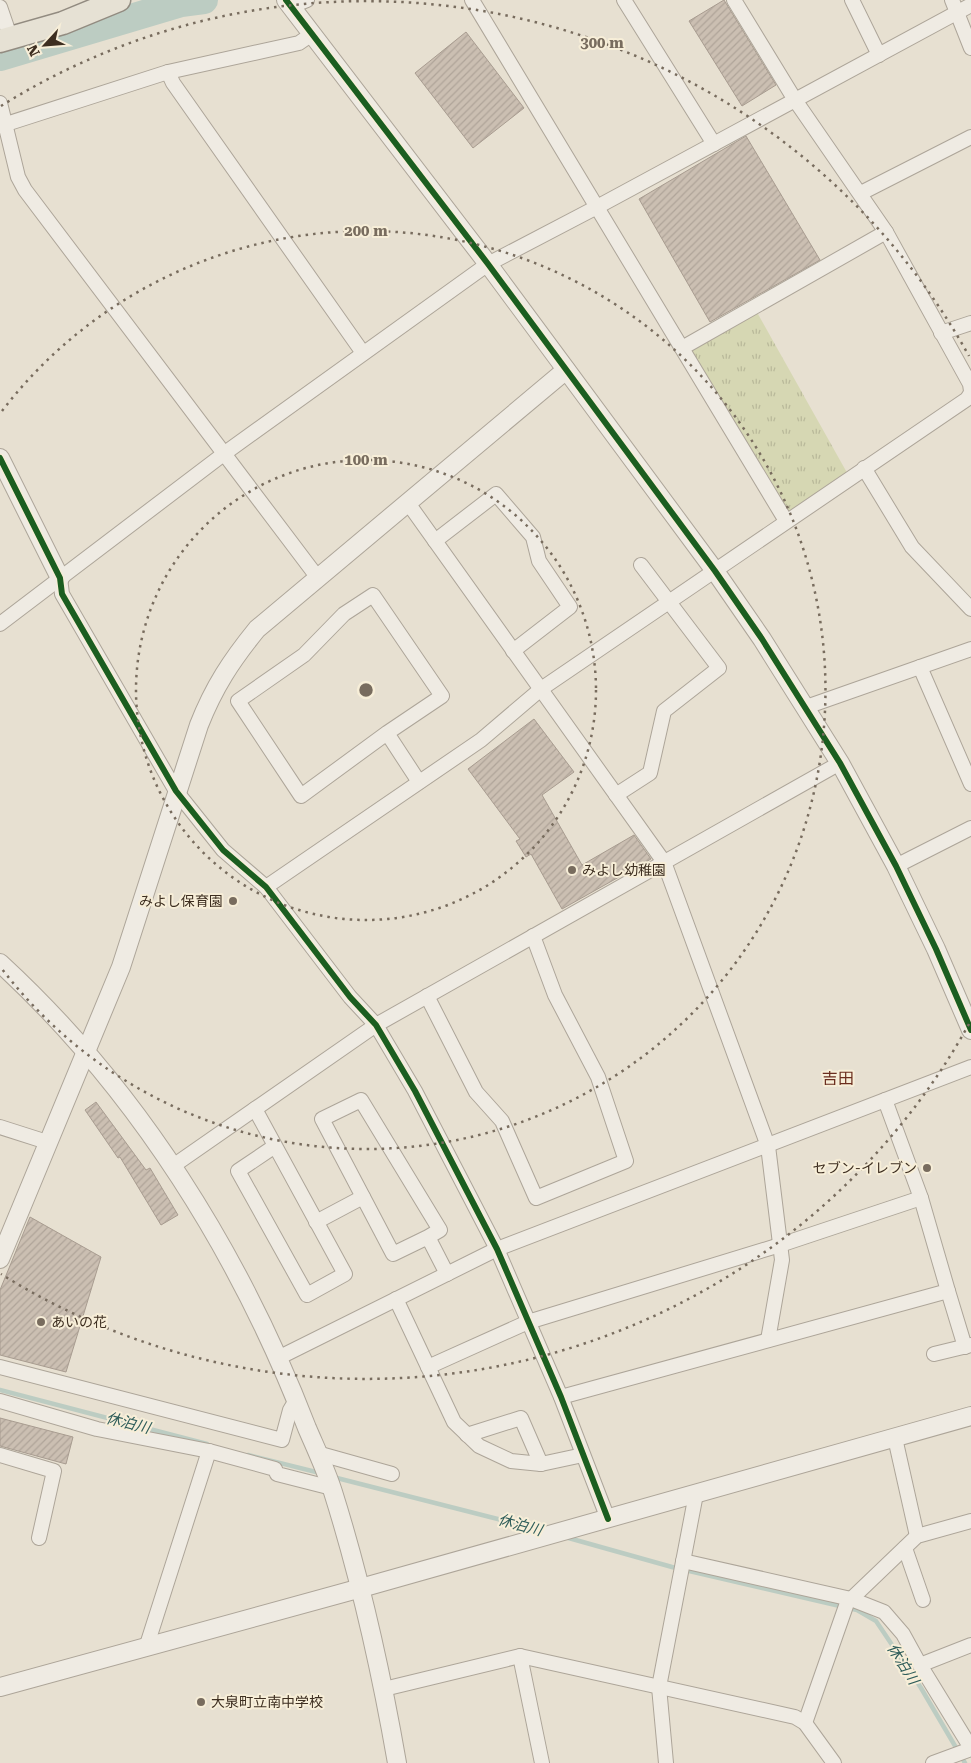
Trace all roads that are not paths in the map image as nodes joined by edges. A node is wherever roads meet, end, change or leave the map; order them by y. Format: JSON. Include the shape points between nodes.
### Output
{"nodes":[{"id":1,"x":119,"y":0,"type":"edge"},
{"id":2,"x":472,"y":0,"type":"edge"},
{"id":3,"x":624,"y":0,"type":"edge"},
{"id":4,"x":734,"y":0,"type":"edge"},
{"id":5,"x":852,"y":0,"type":"edge"},
{"id":6,"x":295,"y":2,"type":"edge"},
{"id":7,"x":971,"y":5,"type":"edge"},
{"id":8,"x":955,"y":6,"type":"edge"},
{"id":9,"x":0,"y":7,"type":"edge"},
{"id":10,"x":312,"y":34,"type":"junction"},
{"id":11,"x":5,"y":40,"type":"edge"},
{"id":12,"x":971,"y":48,"type":"edge"},
{"id":13,"x":878,"y":55,"type":"junction"},
{"id":14,"x":168,"y":72,"type":"junction"},
{"id":15,"x":795,"y":100,"type":"junction"},
{"id":16,"x":0,"y":103,"type":"edge"},
{"id":17,"x":3,"y":125,"type":"edge"},
{"id":18,"x":971,"y":137,"type":"edge"},
{"id":19,"x":714,"y":144,"type":"junction"},
{"id":20,"x":861,"y":193,"type":"junction"},
{"id":21,"x":597,"y":208,"type":"junction"},
{"id":22,"x":886,"y":232,"type":"junction"},
{"id":23,"x":488,"y":264,"type":"junction"},
{"id":24,"x":971,"y":323,"type":"edge"},
{"id":25,"x":942,"y":333,"type":"junction"},
{"id":26,"x":682,"y":348,"type":"junction"},
{"id":27,"x":363,"y":352,"type":"junction"},
{"id":28,"x":566,"y":370,"type":"junction"},
{"id":29,"x":971,"y":392,"type":"edge"},
{"id":30,"x":225,"y":453,"type":"junction"},
{"id":31,"x":0,"y":458,"type":"edge"},
{"id":32,"x":864,"y":468,"type":"junction"},
{"id":33,"x":408,"y":503,"type":"junction"},
{"id":34,"x":786,"y":521,"type":"junction"},
{"id":35,"x":435,"y":541,"type":"junction"},
{"id":36,"x":641,"y":564,"type":"dead end"},
{"id":37,"x":714,"y":571,"type":"junction"},
{"id":38,"x":60,"y":578,"type":"junction"},
{"id":39,"x":318,"y":578,"type":"junction"},
{"id":40,"x":670,"y":601,"type":"junction"},
{"id":41,"x":971,"y":609,"type":"edge"},
{"id":42,"x":0,"y":624,"type":"edge"},
{"id":43,"x":971,"y":649,"type":"edge"},
{"id":44,"x":514,"y":651,"type":"junction"},
{"id":45,"x":920,"y":667,"type":"junction"},
{"id":46,"x":541,"y":689,"type":"junction"},
{"id":47,"x":806,"y":706,"type":"junction"},
{"id":48,"x":387,"y":733,"type":"junction"},
{"id":49,"x":840,"y":763,"type":"junction"},
{"id":50,"x":419,"y":782,"type":"junction"},
{"id":51,"x":971,"y":784,"type":"edge"},
{"id":52,"x":176,"y":791,"type":"junction"},
{"id":53,"x":616,"y":795,"type":"junction"},
{"id":54,"x":971,"y":828,"type":"edge"},
{"id":55,"x":664,"y":862,"type":"junction"},
{"id":56,"x":896,"y":866,"type":"junction"},
{"id":57,"x":266,"y":887,"type":"junction"},
{"id":58,"x":533,"y":936,"type":"junction"},
{"id":59,"x":0,"y":963,"type":"edge"},
{"id":60,"x":427,"y":996,"type":"junction"},
{"id":61,"x":376,"y":1025,"type":"junction"},
{"id":62,"x":971,"y":1030,"type":"edge"},
{"id":63,"x":87,"y":1051,"type":"junction"},
{"id":64,"x":971,"y":1067,"type":"edge"},
{"id":65,"x":885,"y":1100,"type":"junction"},
{"id":66,"x":255,"y":1109,"type":"junction"},
{"id":67,"x":0,"y":1127,"type":"edge"},
{"id":68,"x":47,"y":1142,"type":"junction"},
{"id":69,"x":275,"y":1146,"type":"junction"},
{"id":70,"x":768,"y":1146,"type":"junction"},
{"id":71,"x":173,"y":1166,"type":"junction"},
{"id":72,"x":363,"y":1197,"type":"junction"},
{"id":73,"x":921,"y":1198,"type":"junction"},
{"id":74,"x":316,"y":1222,"type":"junction"},
{"id":75,"x":428,"y":1236,"type":"junction"},
{"id":76,"x":780,"y":1245,"type":"junction"},
{"id":77,"x":498,"y":1249,"type":"junction"},
{"id":78,"x":0,"y":1259,"type":"edge"},
{"id":79,"x":447,"y":1274,"type":"junction"},
{"id":80,"x":948,"y":1291,"type":"junction"},
{"id":81,"x":396,"y":1299,"type":"junction"},
{"id":82,"x":528,"y":1322,"type":"junction"},
{"id":83,"x":768,"y":1340,"type":"junction"},
{"id":84,"x":968,"y":1346,"type":"edge"},
{"id":85,"x":934,"y":1354,"type":"dead end"},
{"id":86,"x":280,"y":1357,"type":"junction"},
{"id":87,"x":428,"y":1366,"type":"junction"},
{"id":88,"x":0,"y":1367,"type":"edge"},
{"id":89,"x":561,"y":1397,"type":"junction"},
{"id":90,"x":296,"y":1400,"type":"junction"},
{"id":91,"x":0,"y":1401,"type":"edge"},
{"id":92,"x":971,"y":1416,"type":"edge"},
{"id":93,"x":467,"y":1435,"type":"junction"},
{"id":94,"x":894,"y":1438,"type":"junction"},
{"id":95,"x":210,"y":1452,"type":"junction"},
{"id":96,"x":0,"y":1455,"type":"edge"},
{"id":97,"x":583,"y":1455,"type":"junction"},
{"id":98,"x":319,"y":1457,"type":"junction"},
{"id":99,"x":541,"y":1464,"type":"junction"},
{"id":100,"x":392,"y":1474,"type":"dead end"},
{"id":101,"x":330,"y":1484,"type":"junction"},
{"id":102,"x":696,"y":1494,"type":"junction"},
{"id":103,"x":608,"y":1519,"type":"junction"},
{"id":104,"x":971,"y":1521,"type":"edge"},
{"id":105,"x":917,"y":1536,"type":"junction"},
{"id":106,"x":39,"y":1538,"type":"dead end"},
{"id":107,"x":904,"y":1548,"type":"junction"},
{"id":108,"x":684,"y":1561,"type":"junction"},
{"id":109,"x":361,"y":1588,"type":"junction"},
{"id":110,"x":923,"y":1600,"type":"dead end"},
{"id":111,"x":849,"y":1601,"type":"junction"},
{"id":112,"x":971,"y":1645,"type":"edge"},
{"id":113,"x":146,"y":1648,"type":"junction"},
{"id":114,"x":520,"y":1656,"type":"junction"},
{"id":115,"x":920,"y":1665,"type":"junction"},
{"id":116,"x":0,"y":1687,"type":"edge"},
{"id":117,"x":659,"y":1687,"type":"junction"},
{"id":118,"x":384,"y":1689,"type":"junction"},
{"id":119,"x":805,"y":1724,"type":"junction"},
{"id":120,"x":970,"y":1749,"type":"edge"},
{"id":121,"x":943,"y":1760,"type":"edge"},
{"id":122,"x":397,"y":1763,"type":"edge"},
{"id":123,"x":542,"y":1763,"type":"edge"},
{"id":124,"x":666,"y":1763,"type":"edge"},
{"id":125,"x":834,"y":1763,"type":"edge"}],
"edges":[{"from":1,"to":11,"type":"main road","via":[[63,23]]},
{"from":2,"to":21,"type":"street"},
{"from":3,"to":19,"type":"street"},
{"from":4,"to":15,"type":"street"},
{"from":5,"to":13,"type":"street"},
{"from":6,"to":10,"type":"street"},
{"from":7,"to":8,"type":"street"},
{"from":8,"to":12,"type":"street"},
{"from":8,"to":13,"type":"street"},
{"from":9,"to":11,"type":"street"},
{"from":10,"to":14,"type":"street","via":[[299,43]]},
{"from":10,"to":23,"type":"street"},
{"from":13,"to":15,"type":"street"},
{"from":14,"to":17,"type":"street"},
{"from":14,"to":27,"type":"street","via":[[178,91]]},
{"from":15,"to":19,"type":"street"},
{"from":15,"to":20,"type":"street"},
{"from":16,"to":17,"type":"street"},
{"from":17,"to":30,"type":"street","via":[[25,190]]},
{"from":18,"to":20,"type":"street"},
{"from":19,"to":21,"type":"street"},
{"from":20,"to":22,"type":"street"},
{"from":21,"to":23,"type":"street"},
{"from":21,"to":26,"type":"street"},
{"from":22,"to":25,"type":"street"},
{"from":22,"to":26,"type":"street"},
{"from":23,"to":27,"type":"street"},
{"from":23,"to":28,"type":"street"},
{"from":24,"to":25,"type":"street"},
{"from":25,"to":29,"type":"street","via":[[970,384]]},
{"from":26,"to":34,"type":"street"},
{"from":27,"to":30,"type":"street"},
{"from":28,"to":33,"type":"street"},
{"from":28,"to":37,"type":"street"},
{"from":29,"to":32,"type":"street"},
{"from":30,"to":38,"type":"street"},
{"from":30,"to":39,"type":"street"},
{"from":31,"to":38,"type":"street"},
{"from":32,"to":34,"type":"street"},
{"from":32,"to":41,"type":"street","via":[[912,547]]},
{"from":33,"to":35,"type":"street"},
{"from":33,"to":39,"type":"street"},
{"from":34,"to":37,"type":"street"},
{"from":35,"to":44,"type":"street"},
{"from":35,"to":44,"type":"street","via":[[496,494],[533,537],[539,561],[570,607]]},
{"from":36,"to":40,"type":"street"},
{"from":37,"to":40,"type":"street"},
{"from":37,"to":47,"type":"street"},
{"from":38,"to":42,"type":"street"},
{"from":38,"to":52,"type":"street","via":[[62,594]]},
{"from":39,"to":52,"type":"street","via":[[257,629],[232,659],[212,693]]},
{"from":40,"to":46,"type":"street"},
{"from":40,"to":53,"type":"street","via":[[719,668],[664,711],[650,773]]},
{"from":43,"to":45,"type":"street"},
{"from":44,"to":46,"type":"street"},
{"from":45,"to":47,"type":"street"},
{"from":45,"to":51,"type":"street"},
{"from":46,"to":50,"type":"street","via":[[481,740]]},
{"from":46,"to":53,"type":"street"},
{"from":47,"to":49,"type":"street"},
{"from":48,"to":48,"type":"street","via":[[301,796],[238,701],[304,655],[344,614],[373,595],[442,696]]},
{"from":48,"to":50,"type":"street"},
{"from":49,"to":55,"type":"street"},
{"from":49,"to":56,"type":"street"},
{"from":50,"to":57,"type":"street"},
{"from":52,"to":57,"type":"street","via":[[223,850]]},
{"from":52,"to":63,"type":"street","via":[[137,920]]},
{"from":53,"to":55,"type":"street"},
{"from":54,"to":56,"type":"street"},
{"from":55,"to":58,"type":"street"},
{"from":55,"to":70,"type":"street"},
{"from":56,"to":62,"type":"street"},
{"from":57,"to":61,"type":"street","via":[[350,997]]},
{"from":58,"to":60,"type":"street"},
{"from":58,"to":60,"type":"street","via":[[556,995],[598,1077],[626,1161],[536,1198],[502,1121],[476,1092]]},
{"from":59,"to":63,"type":"street"},
{"from":60,"to":61,"type":"street"},
{"from":61,"to":66,"type":"street"},
{"from":61,"to":77,"type":"street","via":[[415,1091]]},
{"from":63,"to":68,"type":"street"},
{"from":63,"to":71,"type":"street"},
{"from":64,"to":65,"type":"street"},
{"from":65,"to":70,"type":"street"},
{"from":65,"to":73,"type":"street"},
{"from":66,"to":69,"type":"street"},
{"from":66,"to":71,"type":"street"},
{"from":67,"to":68,"type":"street"},
{"from":68,"to":78,"type":"street"},
{"from":69,"to":74,"type":"street"},
{"from":69,"to":74,"type":"street","via":[[238,1171],[307,1295],[344,1274]]},
{"from":70,"to":76,"type":"street"},
{"from":70,"to":77,"type":"street"},
{"from":71,"to":86,"type":"street","via":[[226,1252]]},
{"from":72,"to":74,"type":"street"},
{"from":72,"to":75,"type":"street","via":[[393,1254]]},
{"from":72,"to":75,"type":"street","via":[[322,1119],[361,1100],[440,1230]]},
{"from":73,"to":76,"type":"street"},
{"from":73,"to":80,"type":"street"},
{"from":75,"to":79,"type":"street"},
{"from":76,"to":82,"type":"street"},
{"from":76,"to":83,"type":"street","via":[[782,1260]]},
{"from":77,"to":79,"type":"street"},
{"from":77,"to":82,"type":"street"},
{"from":79,"to":81,"type":"street"},
{"from":80,"to":83,"type":"street"},
{"from":80,"to":84,"type":"street"},
{"from":81,"to":86,"type":"street"},
{"from":81,"to":87,"type":"street"},
{"from":82,"to":87,"type":"street"},
{"from":82,"to":89,"type":"street"},
{"from":83,"to":89,"type":"street"},
{"from":84,"to":85,"type":"street"},
{"from":86,"to":90,"type":"street"},
{"from":87,"to":93,"type":"street","via":[[454,1422]]},
{"from":88,"to":90,"type":"street","via":[[282,1440]]},
{"from":89,"to":97,"type":"street"},
{"from":90,"to":98,"type":"street"},
{"from":91,"to":95,"type":"street","via":[[97,1429]]},
{"from":92,"to":94,"type":"street"},
{"from":93,"to":99,"type":"street","via":[[479,1446],[511,1461]]},
{"from":93,"to":99,"type":"street","via":[[521,1418]]},
{"from":94,"to":102,"type":"street"},
{"from":94,"to":105,"type":"street"},
{"from":95,"to":101,"type":"street","via":[[276,1469],[277,1474]]},
{"from":95,"to":113,"type":"street"},
{"from":96,"to":106,"type":"street","via":[[54,1471]]},
{"from":97,"to":99,"type":"street"},
{"from":97,"to":103,"type":"street"},
{"from":98,"to":100,"type":"street"},
{"from":98,"to":101,"type":"street"},
{"from":101,"to":109,"type":"street"},
{"from":102,"to":103,"type":"street"},
{"from":102,"to":108,"type":"street"},
{"from":103,"to":109,"type":"street"},
{"from":104,"to":105,"type":"street"},
{"from":105,"to":107,"type":"street"},
{"from":107,"to":110,"type":"street"},
{"from":107,"to":111,"type":"street"},
{"from":108,"to":111,"type":"street"},
{"from":108,"to":117,"type":"street"},
{"from":109,"to":113,"type":"street"},
{"from":109,"to":118,"type":"street"},
{"from":111,"to":115,"type":"street","via":[[884,1612],[903,1634]]},
{"from":111,"to":119,"type":"street"},
{"from":112,"to":115,"type":"street"},
{"from":113,"to":116,"type":"street"},
{"from":114,"to":117,"type":"street"},
{"from":114,"to":118,"type":"street"},
{"from":114,"to":123,"type":"street"},
{"from":115,"to":120,"type":"street"},
{"from":117,"to":119,"type":"street","via":[[795,1717]]},
{"from":117,"to":124,"type":"street"},
{"from":118,"to":122,"type":"street"},
{"from":119,"to":125,"type":"street"},
{"from":120,"to":121,"type":"street"}]}
